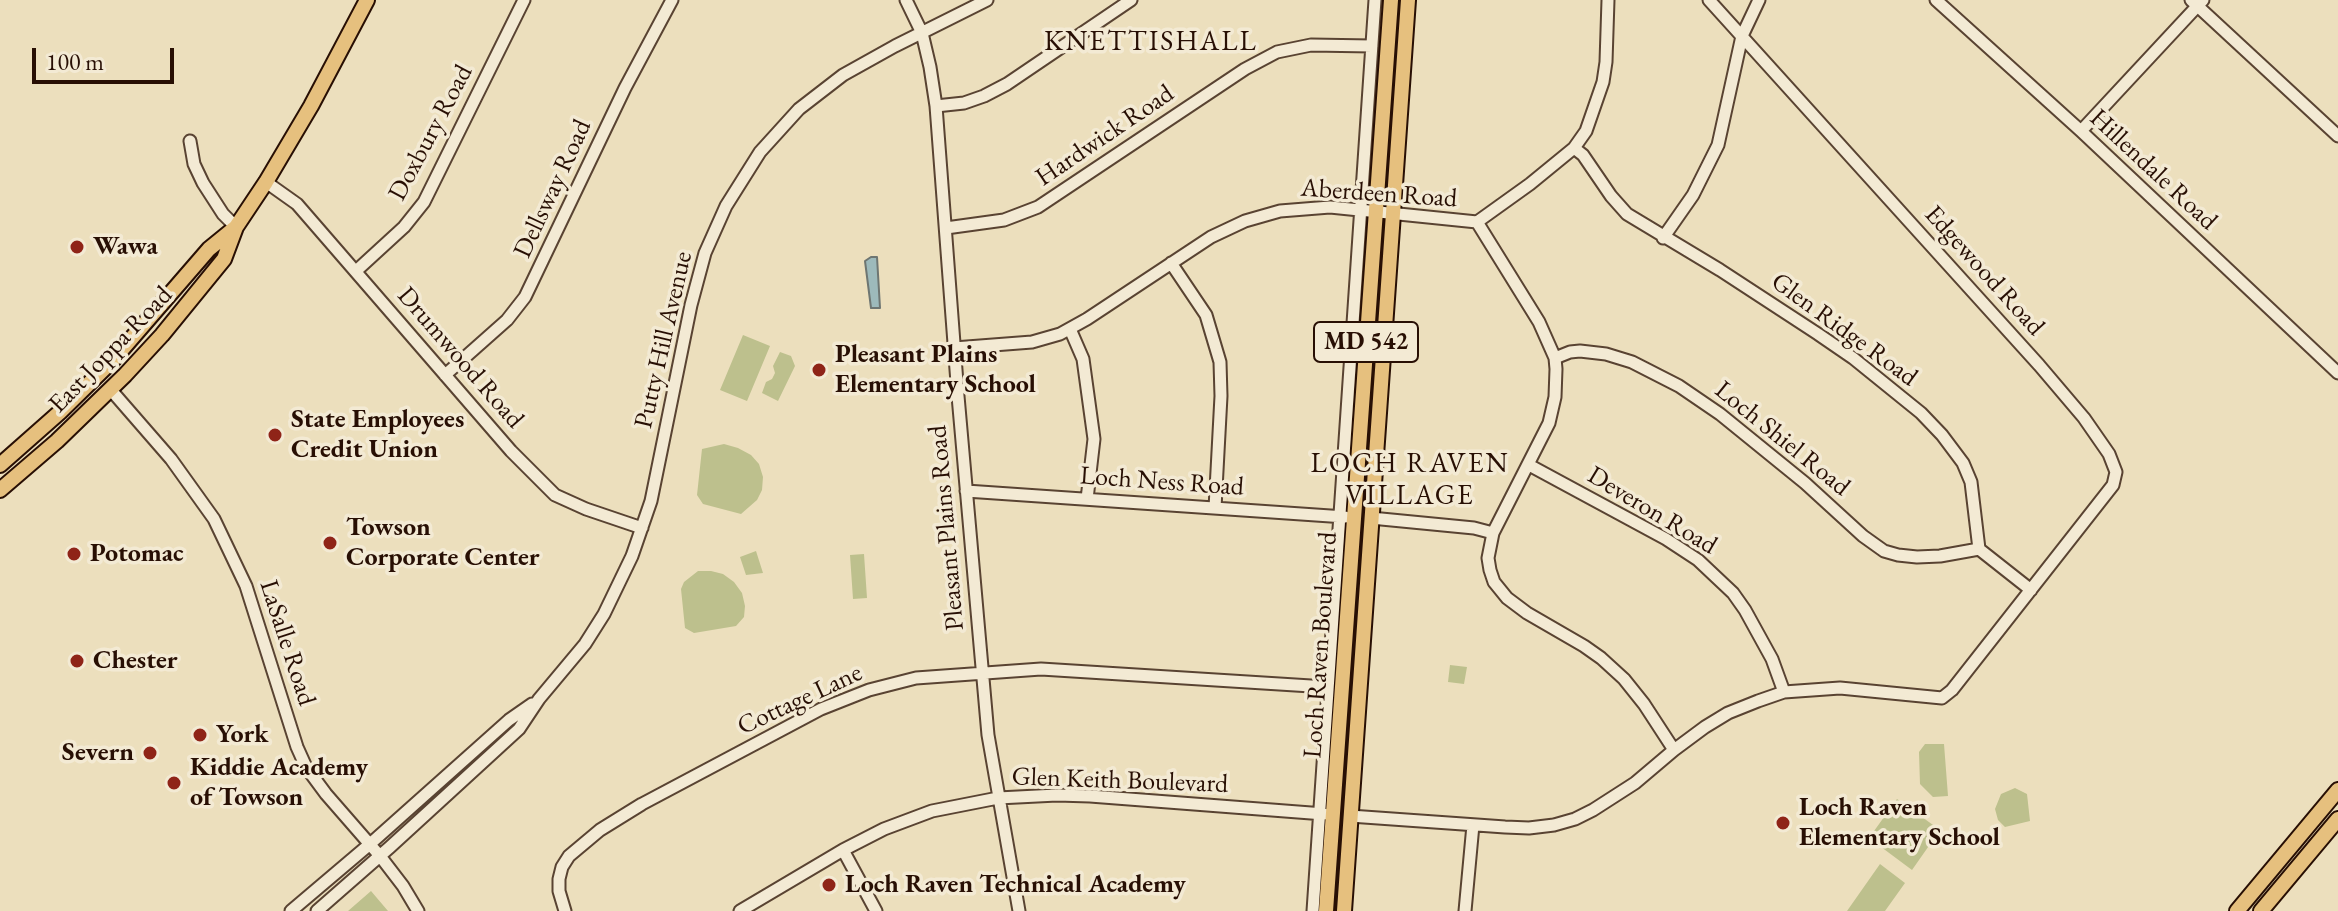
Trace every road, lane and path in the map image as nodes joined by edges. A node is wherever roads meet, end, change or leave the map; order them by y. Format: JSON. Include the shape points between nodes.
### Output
{"nodes":[{"id":1,"x":367,"y":0,"type":"edge"},
{"id":2,"x":524,"y":0,"type":"edge"},
{"id":3,"x":672,"y":0,"type":"edge"},
{"id":4,"x":906,"y":0,"type":"edge"},
{"id":5,"x":987,"y":0,"type":"edge"},
{"id":6,"x":1131,"y":0,"type":"edge"},
{"id":7,"x":1375,"y":0,"type":"edge"},
{"id":8,"x":1391,"y":0,"type":"edge"},
{"id":9,"x":1408,"y":0,"type":"edge"},
{"id":10,"x":1608,"y":0,"type":"edge"},
{"id":11,"x":1709,"y":0,"type":"edge"},
{"id":12,"x":1759,"y":0,"type":"edge"},
{"id":13,"x":1936,"y":0,"type":"edge"},
{"id":14,"x":2197,"y":2,"type":"edge"},
{"id":15,"x":922,"y":33,"type":"junction"},
{"id":16,"x":1742,"y":36,"type":"junction"},
{"id":17,"x":1372,"y":46,"type":"junction"},
{"id":18,"x":936,"y":106,"type":"junction"},
{"id":19,"x":2081,"y":131,"type":"junction"},
{"id":20,"x":2338,"y":136,"type":"edge"},
{"id":21,"x":190,"y":141,"type":"dead end"},
{"id":22,"x":1574,"y":148,"type":"junction"},
{"id":23,"x":266,"y":182,"type":"junction"},
{"id":24,"x":1368,"y":210,"type":"junction"},
{"id":25,"x":1393,"y":213,"type":"junction"},
{"id":26,"x":1477,"y":222,"type":"junction"},
{"id":27,"x":236,"y":227,"type":"junction"},
{"id":28,"x":946,"y":228,"type":"junction"},
{"id":29,"x":1663,"y":238,"type":"junction"},
{"id":30,"x":1171,"y":263,"type":"junction"},
{"id":31,"x":356,"y":271,"type":"junction"},
{"id":32,"x":1070,"y":329,"type":"junction"},
{"id":33,"x":954,"y":348,"type":"junction"},
{"id":34,"x":1555,"y":358,"type":"junction"},
{"id":35,"x":2338,"y":373,"type":"edge"},
{"id":36,"x":99,"y":374,"type":"junction"},
{"id":37,"x":445,"y":375,"type":"junction"},
{"id":38,"x":111,"y":390,"type":"junction"},
{"id":39,"x":0,"y":465,"type":"edge"},
{"id":40,"x":1529,"y":465,"type":"junction"},
{"id":41,"x":0,"y":490,"type":"edge"},
{"id":42,"x":966,"y":491,"type":"junction"},
{"id":43,"x":1087,"y":499,"type":"junction"},
{"id":44,"x":1215,"y":508,"type":"junction"},
{"id":45,"x":1346,"y":517,"type":"junction"},
{"id":46,"x":1371,"y":518,"type":"junction"},
{"id":47,"x":642,"y":528,"type":"junction"},
{"id":48,"x":1493,"y":533,"type":"junction"},
{"id":49,"x":1979,"y":549,"type":"junction"},
{"id":50,"x":2031,"y":590,"type":"junction"},
{"id":51,"x":982,"y":672,"type":"junction"},
{"id":52,"x":1327,"y":687,"type":"junction"},
{"id":53,"x":1784,"y":692,"type":"junction"},
{"id":54,"x":539,"y":699,"type":"junction"},
{"id":55,"x":1674,"y":750,"type":"junction"},
{"id":56,"x":2338,"y":790,"type":"edge"},
{"id":57,"x":998,"y":798,"type":"junction"},
{"id":58,"x":1326,"y":814,"type":"junction"},
{"id":59,"x":1350,"y":816,"type":"junction"},
{"id":60,"x":2338,"y":819,"type":"edge"},
{"id":61,"x":1473,"y":825,"type":"junction"},
{"id":62,"x":370,"y":844,"type":"junction"},
{"id":63,"x":843,"y":850,"type":"junction"},
{"id":64,"x":380,"y":856,"type":"junction"},
{"id":65,"x":291,"y":911,"type":"edge"},
{"id":66,"x":317,"y":911,"type":"edge"},
{"id":67,"x":418,"y":911,"type":"edge"},
{"id":68,"x":565,"y":911,"type":"edge"},
{"id":69,"x":740,"y":911,"type":"edge"},
{"id":70,"x":876,"y":911,"type":"edge"},
{"id":71,"x":1019,"y":911,"type":"edge"},
{"id":72,"x":1313,"y":911,"type":"edge"},
{"id":73,"x":1326,"y":911,"type":"edge"},
{"id":74,"x":1344,"y":911,"type":"edge"},
{"id":75,"x":1465,"y":911,"type":"edge"},
{"id":76,"x":2237,"y":911,"type":"edge"},
{"id":77,"x":2261,"y":911,"type":"edge"}],
"edges":[{"from":1,"to":23,"type":"main road","name":"East Joppa Road"},
{"from":2,"to":31,"type":"street","name":"Doxbury Road","via":[[424,202]]},
{"from":3,"to":37,"type":"street","name":"Dellsway Road","via":[[525,297]]},
{"from":4,"to":15,"type":"street","name":"Pleasant Plains Road"},
{"from":5,"to":15,"type":"street","name":"Putty Hill Avenue"},
{"from":6,"to":18,"type":"street","via":[[1007,84],[964,103]]},
{"from":7,"to":17,"type":"street","name":"Loch Raven Boulevard"},
{"from":8,"to":24,"type":"main road","name":"Loch Raven Boulevard","number":"MD 542"},
{"from":9,"to":25,"type":"main road","name":"Loch Raven Boulevard","number":"MD 542"},
{"from":10,"to":22,"type":"street","via":[[1603,82],[1594,113]]},
{"from":11,"to":16,"type":"street","name":"Edgewood Road"},
{"from":12,"to":16,"type":"street"},
{"from":13,"to":19,"type":"street","name":"Hillendale Road"},
{"from":14,"to":19,"type":"street"},
{"from":14,"to":20,"type":"street"},
{"from":15,"to":18,"type":"street","name":"Pleasant Plains Road"},
{"from":15,"to":47,"type":"street","name":"Putty Hill Avenue","via":[[851,70],[799,109],[760,152],[726,206],[695,286]]},
{"from":16,"to":29,"type":"street","via":[[1718,145]]},
{"from":16,"to":50,"type":"street","name":"Edgewood Road","via":[[2039,365],[2109,454],[2116,472],[2110,491]]},
{"from":17,"to":24,"type":"street","name":"Loch Raven Boulevard"},
{"from":17,"to":28,"type":"street","name":"Hardwick Road","via":[[1311,45],[1277,52],[1038,207],[1004,220]]},
{"from":18,"to":28,"type":"street","name":"Pleasant Plains Road"},
{"from":19,"to":35,"type":"street","name":"Hillendale Road"},
{"from":21,"to":27,"type":"street","via":[[203,183]]},
{"from":22,"to":26,"type":"street"},
{"from":22,"to":29,"type":"street","name":"Glen Ridge Road","via":[[1627,214]]},
{"from":23,"to":27,"type":"main road","name":"East Joppa Road"},
{"from":23,"to":31,"type":"street","name":"Drumwood Road","via":[[297,204]]},
{"from":24,"to":25,"type":"street","name":"Aberdeen Road"},
{"from":24,"to":30,"type":"street","name":"Aberdeen Road","via":[[1314,207],[1262,215],[1220,232]]},
{"from":24,"to":45,"type":"main road","name":"Loch Raven Boulevard","number":"MD 542"},
{"from":25,"to":26,"type":"street","name":"Aberdeen Road"},
{"from":25,"to":46,"type":"main road","name":"Loch Raven Boulevard","number":"MD 542"},
{"from":26,"to":34,"type":"street","name":"Aberdeen Road","via":[[1539,322]]},
{"from":27,"to":36,"type":"main road","name":"East Joppa Road","via":[[209,249]]},
{"from":27,"to":38,"type":"main road","name":"East Joppa Road","via":[[224,259]]},
{"from":28,"to":33,"type":"street","name":"Pleasant Plains Road"},
{"from":29,"to":49,"type":"street","name":"Glen Ridge Road","via":[[1830,342],[1921,413],[1963,463],[1971,482]]},
{"from":30,"to":32,"type":"street","name":"Aberdeen Road"},
{"from":30,"to":44,"type":"street","via":[[1206,315],[1220,362]]},
{"from":31,"to":37,"type":"street","name":"Drumwood Road"},
{"from":32,"to":33,"type":"street","name":"Aberdeen Road","via":[[1032,342]]},
{"from":32,"to":43,"type":"street","via":[[1083,359],[1094,439]]},
{"from":33,"to":42,"type":"street","name":"Pleasant Plains Road"},
{"from":34,"to":40,"type":"street","name":"Aberdeen Road","via":[[1553,410]]},
{"from":34,"to":49,"type":"street","name":"Loch Shiel Road","via":[[1580,351],[1606,354],[1679,386],[1884,551],[1917,557]]},
{"from":36,"to":38,"type":"main road"},
{"from":36,"to":39,"type":"main road","name":"East Joppa Road"},
{"from":37,"to":47,"type":"street","name":"Drumwood Road","via":[[555,495]]},
{"from":38,"to":41,"type":"main road","name":"East Joppa Road"},
{"from":38,"to":62,"type":"street","name":"LaSalle Road","via":[[214,519],[254,607],[306,767]]},
{"from":40,"to":48,"type":"street","name":"Aberdeen Road"},
{"from":40,"to":53,"type":"street","name":"Deveron Road","via":[[1698,560],[1745,610]]},
{"from":42,"to":43,"type":"street","name":"Loch Ness Road"},
{"from":42,"to":51,"type":"street","name":"Pleasant Plains Road"},
{"from":43,"to":44,"type":"street","name":"Loch Ness Road"},
{"from":44,"to":45,"type":"street","name":"Loch Ness Road"},
{"from":45,"to":46,"type":"main road"},
{"from":45,"to":52,"type":"street","name":"Loch Raven Boulevard"},
{"from":45,"to":58,"type":"main road","name":"Loch Raven Boulevard","number":"MD 542"},
{"from":46,"to":48,"type":"street"},
{"from":46,"to":59,"type":"main road","name":"Loch Raven Boulevard","number":"MD 542"},
{"from":47,"to":54,"type":"street","name":"Putty Hill Avenue","via":[[600,622]]},
{"from":48,"to":55,"type":"street","name":"Aberdeen Road","via":[[1488,558],[1500,591],[1601,658],[1631,687]]},
{"from":49,"to":50,"type":"street"},
{"from":50,"to":53,"type":"street","via":[[1942,698],[1865,689]]},
{"from":51,"to":52,"type":"street","name":"Cottage Lane","via":[[1059,669]]},
{"from":51,"to":57,"type":"street","name":"Pleasant Plains Road"},
{"from":51,"to":68,"type":"street","name":"Cottage Lane","via":[[916,678],[843,699],[642,804],[569,856],[559,879]]},
{"from":52,"to":58,"type":"street","name":"Loch Raven Boulevard"},
{"from":53,"to":55,"type":"street","via":[[1728,713]]},
{"from":54,"to":62,"type":"street","name":"Putty Hill Avenue"},
{"from":54,"to":64,"type":"street","name":"Putty Hill Avenue","via":[[519,729]]},
{"from":55,"to":61,"type":"street","via":[[1614,798],[1575,819],[1529,828]]},
{"from":56,"to":76,"type":"main road"},
{"from":57,"to":58,"type":"street","name":"Glen Keith Boulevard","via":[[1090,796]]},
{"from":57,"to":63,"type":"street","name":"Glen Keith Boulevard","via":[[919,816]]},
{"from":57,"to":71,"type":"street","name":"Pleasant Plains Road"},
{"from":58,"to":59,"type":"main road"},
{"from":58,"to":72,"type":"street","name":"Loch Raven Boulevard"},
{"from":58,"to":73,"type":"main road","name":"Loch Raven Boulevard","number":"MD 542"},
{"from":59,"to":61,"type":"street"},
{"from":59,"to":74,"type":"main road","name":"Loch Raven Boulevard","number":"MD 542"},
{"from":60,"to":77,"type":"main road"},
{"from":61,"to":75,"type":"street"},
{"from":62,"to":64,"type":"street","name":"LaSalle Road"},
{"from":62,"to":65,"type":"street","name":"Putty Hill Avenue"},
{"from":63,"to":69,"type":"street","name":"Glen Keith Boulevard"},
{"from":63,"to":70,"type":"street"},
{"from":64,"to":66,"type":"street","name":"Putty Hill Avenue"},
{"from":64,"to":67,"type":"street","name":"LaSalle Road"}]}
